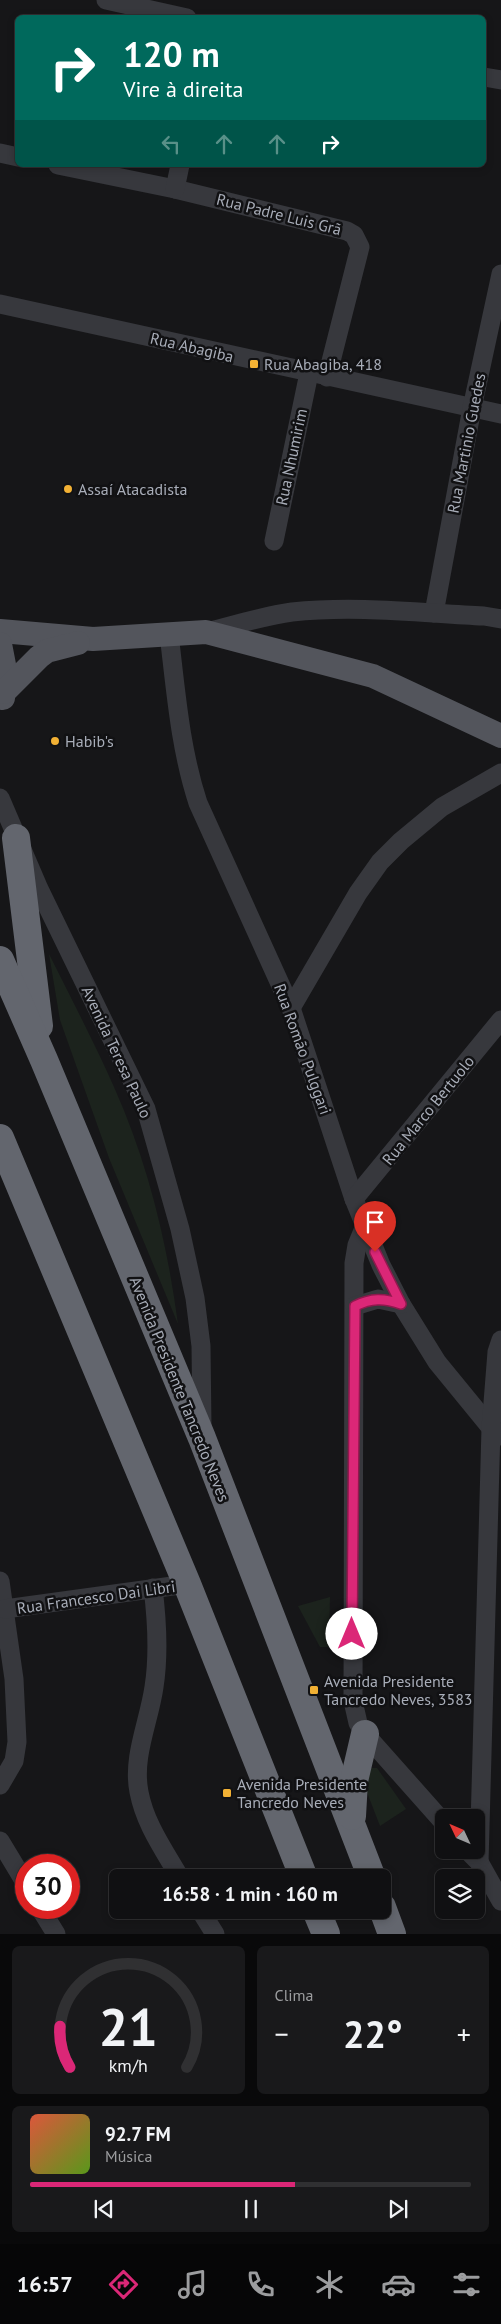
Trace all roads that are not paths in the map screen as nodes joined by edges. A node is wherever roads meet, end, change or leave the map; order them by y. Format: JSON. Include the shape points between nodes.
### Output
{"nodes":[{"id":1,"x":106,"y":0,"type":"edge"},
{"id":2,"x":174,"y":15,"type":"edge"},
{"id":3,"x":486,"y":77,"type":"edge"},
{"id":4,"x":501,"y":80,"type":"edge"},
{"id":5,"x":0,"y":154,"type":"edge"},
{"id":6,"x":15,"y":156,"type":"edge"},
{"id":7,"x":68,"y":167,"type":"edge"},
{"id":8,"x":180,"y":167,"type":"edge"},
{"id":9,"x":175,"y":188,"type":"junction"},
{"id":10,"x":501,"y":274,"type":"edge"},
{"id":11,"x":0,"y":304,"type":"edge"},
{"id":12,"x":318,"y":375,"type":"junction"},
{"id":13,"x":472,"y":408,"type":"junction"},
{"id":14,"x":501,"y":414,"type":"edge"},
{"id":15,"x":274,"y":541,"type":"dead end"},
{"id":16,"x":434,"y":613,"type":"junction"},
{"id":17,"x":501,"y":619,"type":"edge"},
{"id":18,"x":0,"y":631,"type":"edge"},
{"id":19,"x":206,"y":632,"type":"junction"},
{"id":20,"x":169,"y":634,"type":"junction"},
{"id":21,"x":92,"y":639,"type":"junction"},
{"id":22,"x":0,"y":644,"type":"edge"},
{"id":23,"x":2,"y":699,"type":"edge"},
{"id":24,"x":501,"y":736,"type":"edge"},
{"id":25,"x":501,"y":774,"type":"edge"},
{"id":26,"x":0,"y":798,"type":"edge"},
{"id":27,"x":16,"y":838,"type":"junction"},
{"id":28,"x":0,"y":960,"type":"edge"},
{"id":29,"x":291,"y":1008,"type":"junction"},
{"id":30,"x":501,"y":1020,"type":"edge"},
{"id":31,"x":44,"y":1060,"type":"junction"},
{"id":32,"x":0,"y":1138,"type":"edge"},
{"id":33,"x":354,"y":1200,"type":"junction"},
{"id":34,"x":364,"y":1228,"type":"junction"},
{"id":35,"x":401,"y":1304,"type":"junction"},
{"id":36,"x":355,"y":1306,"type":"junction"},
{"id":37,"x":501,"y":1340,"type":"edge"},
{"id":38,"x":496,"y":1432,"type":"edge"},
{"id":39,"x":202,"y":1438,"type":"junction"},
{"id":40,"x":0,"y":1581,"type":"edge"},
{"id":41,"x":187,"y":1584,"type":"junction"},
{"id":42,"x":153,"y":1588,"type":"junction"},
{"id":43,"x":5,"y":1609,"type":"junction"},
{"id":44,"x":360,"y":1722,"type":"junction"},
{"id":45,"x":0,"y":1785,"type":"edge"},
{"id":46,"x":476,"y":1809,"type":"edge"},
{"id":47,"x":435,"y":1812,"type":"edge"},
{"id":48,"x":352,"y":1824,"type":"junction"},
{"id":49,"x":0,"y":1840,"type":"edge"},
{"id":50,"x":476,"y":1859,"type":"edge"},
{"id":51,"x":15,"y":1865,"type":"edge"},
{"id":52,"x":175,"y":1869,"type":"edge"},
{"id":53,"x":300,"y":1869,"type":"edge"},
{"id":54,"x":369,"y":1869,"type":"edge"},
{"id":55,"x":501,"y":1901,"type":"edge"},
{"id":56,"x":47,"y":1919,"type":"edge"},
{"id":57,"x":206,"y":1919,"type":"edge"},
{"id":58,"x":320,"y":1919,"type":"edge"},
{"id":59,"x":386,"y":1919,"type":"edge"},
{"id":60,"x":56,"y":1934,"type":"edge"},
{"id":61,"x":215,"y":1934,"type":"edge"},
{"id":62,"x":326,"y":1934,"type":"edge"},
{"id":63,"x":392,"y":1934,"type":"edge"}],
"edges":[{"from":1,"to":2,"type":"street"},
{"from":3,"to":4,"type":"street"},
{"from":5,"to":6,"type":"street"},
{"from":7,"to":9,"type":"street","name":"Rua Padre Luis Grã"},
{"from":8,"to":9,"type":"street"},
{"from":9,"to":12,"type":"street","name":"Rua Padre Luis Grã","via":[[354,235],[360,248]]},
{"from":10,"to":13,"type":"street","name":"Rua Martinio Guedes"},
{"from":11,"to":12,"type":"street","name":"Rua Abagiba"},
{"from":12,"to":13,"type":"street","name":"Rua Abagiba"},
{"from":12,"to":15,"type":"street","name":"Rua Nhumirim"},
{"from":13,"to":14,"type":"street","name":"Rua Abagiba"},
{"from":13,"to":16,"type":"street","name":"Rua Martinio Guedes"},
{"from":16,"to":17,"type":"street"},
{"from":16,"to":19,"type":"street","via":[[347,608],[292,612]]},
{"from":18,"to":21,"type":"main road"},
{"from":19,"to":20,"type":"main road"},
{"from":19,"to":24,"type":"main road","via":[[373,676]]},
{"from":20,"to":21,"type":"main road"},
{"from":20,"to":29,"type":"street","name":"Rua Romão Pulggari","via":[[181,739],[189,776],[198,803]]},
{"from":21,"to":23,"type":"main road","via":[[47,651],[29,664]]},
{"from":22,"to":23,"type":"main road","via":[[5,670]]},
{"from":25,"to":29,"type":"street","via":[[442,807],[380,862],[358,893]]},
{"from":26,"to":27,"type":"street","name":"Avenida Teresa Paulo"},
{"from":27,"to":31,"type":"highway"},
{"from":27,"to":39,"type":"street","name":"Avenida Teresa Paulo","via":[[146,1109],[180,1229],[195,1298],[201,1346]]},
{"from":28,"to":31,"type":"highway","name":"Avenida Presidente Tancredo Neves"},
{"from":29,"to":33,"type":"street","name":"Rua Romão Pulggari"},
{"from":30,"to":33,"type":"street","name":"Rua Marco Bertuolo"},
{"from":31,"to":39,"type":"highway","name":"Avenida Presidente Tancredo Neves"},
{"from":32,"to":41,"type":"highway"},
{"from":33,"to":34,"type":"street","name":"Rua Romão Pulggari"},
{"from":34,"to":35,"type":"street","name":"Rua Romão Pulggari"},
{"from":34,"to":36,"type":"street","via":[[356,1245]]},
{"from":35,"to":36,"type":"street","via":[[378,1299]]},
{"from":35,"to":38,"type":"street","name":"Rua Romão Pulggari","via":[[437,1362]]},
{"from":36,"to":44,"type":"street","via":[[352,1692]]},
{"from":37,"to":38,"type":"street","via":[[497,1352]]},
{"from":38,"to":46,"type":"street"},
{"from":39,"to":48,"type":"highway","name":"Avenida Presidente Tancredo Neves"},
{"from":40,"to":43,"type":"street"},
{"from":41,"to":42,"type":"street","name":"Rua Francesco Dai Libri"},
{"from":41,"to":53,"type":"highway"},
{"from":42,"to":43,"type":"street","name":"Rua Francesco Dai Libri"},
{"from":42,"to":52,"type":"street","via":[[157,1621],[154,1686],[137,1779],[151,1830]]},
{"from":43,"to":45,"type":"street","via":[[14,1678],[17,1742],[14,1761]]},
{"from":44,"to":47,"type":"street"},
{"from":44,"to":48,"type":"highway"},
{"from":48,"to":54,"type":"highway","name":"Avenida Presidente Tancredo Neves"},
{"from":49,"to":51,"type":"street"},
{"from":50,"to":55,"type":"street"},
{"from":56,"to":60,"type":"street"},
{"from":57,"to":61,"type":"street"},
{"from":58,"to":62,"type":"highway"},
{"from":59,"to":63,"type":"highway"}]}
